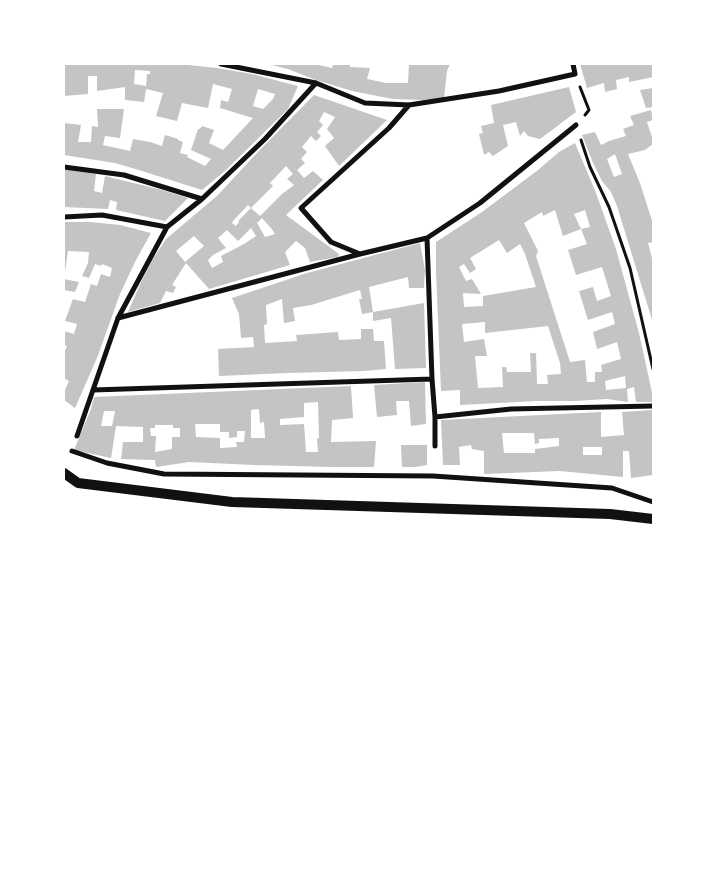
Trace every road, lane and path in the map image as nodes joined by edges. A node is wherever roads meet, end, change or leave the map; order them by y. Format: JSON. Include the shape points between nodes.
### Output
{"nodes":[{"id":1,"x":221,"y":64,"type":"edge"},
{"id":2,"x":573,"y":64,"type":"edge"},
{"id":3,"x":575,"y":74,"type":"junction"},
{"id":4,"x":316,"y":83,"type":"junction"},
{"id":5,"x":410,"y":105,"type":"junction"},
{"id":6,"x":576,"y":126,"type":"junction"},
{"id":7,"x":64,"y":167,"type":"edge"},
{"id":8,"x":202,"y":199,"type":"junction"},
{"id":9,"x":64,"y":217,"type":"edge"},
{"id":10,"x":167,"y":227,"type":"junction"},
{"id":11,"x":427,"y":238,"type":"junction"},
{"id":12,"x":360,"y":254,"type":"junction"},
{"id":13,"x":118,"y":318,"type":"junction"},
{"id":14,"x":653,"y":370,"type":"edge"},
{"id":15,"x":432,"y":379,"type":"junction"},
{"id":16,"x":93,"y":390,"type":"junction"},
{"id":17,"x":653,"y":406,"type":"edge"},
{"id":18,"x":435,"y":417,"type":"junction"},
{"id":19,"x":77,"y":436,"type":"dead end"},
{"id":20,"x":435,"y":446,"type":"dead end"},
{"id":21,"x":72,"y":451,"type":"dead end"},
{"id":22,"x":64,"y":474,"type":"edge"},
{"id":23,"x":653,"y":502,"type":"edge"},
{"id":24,"x":653,"y":519,"type":"edge"}],
"edges":[{"from":1,"to":4,"type":"street"},
{"from":2,"to":3,"type":"street"},
{"from":3,"to":5,"type":"street","via":[[499,91]]},
{"from":3,"to":6,"type":"path","via":[[589,110]]},
{"from":4,"to":5,"type":"street","via":[[365,103]]},
{"from":4,"to":8,"type":"street","via":[[265,139]]},
{"from":5,"to":12,"type":"street","via":[[301,208],[331,242]]},
{"from":6,"to":11,"type":"street","via":[[480,203]]},
{"from":6,"to":14,"type":"path","via":[[630,268]]},
{"from":7,"to":8,"type":"street","via":[[124,175]]},
{"from":8,"to":10,"type":"street"},
{"from":9,"to":10,"type":"street","via":[[102,215]]},
{"from":10,"to":13,"type":"street"},
{"from":11,"to":12,"type":"street"},
{"from":11,"to":15,"type":"street"},
{"from":12,"to":13,"type":"street"},
{"from":13,"to":16,"type":"street"},
{"from":15,"to":16,"type":"street"},
{"from":15,"to":18,"type":"street"},
{"from":16,"to":19,"type":"street"},
{"from":17,"to":18,"type":"street","via":[[511,409]]},
{"from":18,"to":20,"type":"street"},
{"from":21,"to":23,"type":"street","via":[[107,463],[164,474],[433,476],[612,488]]},
{"from":22,"to":24,"type":"main road","via":[[78,483],[232,502],[610,514]]}]}
